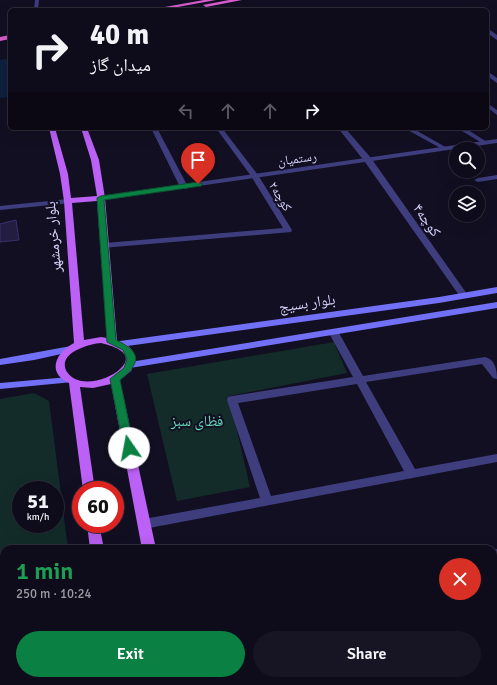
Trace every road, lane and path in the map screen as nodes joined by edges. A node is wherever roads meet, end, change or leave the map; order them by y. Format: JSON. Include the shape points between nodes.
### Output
{"nodes":[{"id":1,"x":213,"y":0,"type":"edge"},
{"id":2,"x":239,"y":0,"type":"edge"},
{"id":3,"x":163,"y":8,"type":"edge"},
{"id":4,"x":190,"y":8,"type":"edge"},
{"id":5,"x":489,"y":32,"type":"edge"},
{"id":6,"x":497,"y":38,"type":"edge"},
{"id":7,"x":489,"y":75,"type":"edge"},
{"id":8,"x":497,"y":81,"type":"edge"},
{"id":9,"x":489,"y":107,"type":"edge"},
{"id":10,"x":497,"y":113,"type":"edge"},
{"id":11,"x":53,"y":130,"type":"edge"},
{"id":12,"x":85,"y":130,"type":"edge"},
{"id":13,"x":155,"y":130,"type":"edge"},
{"id":14,"x":220,"y":130,"type":"edge"},
{"id":15,"x":343,"y":130,"type":"edge"},
{"id":16,"x":410,"y":130,"type":"edge"},
{"id":17,"x":463,"y":130,"type":"edge"},
{"id":18,"x":497,"y":141,"type":"edge"},
{"id":19,"x":484,"y":142,"type":"joint"},
{"id":20,"x":449,"y":148,"type":"edge"},
{"id":21,"x":446,"y":149,"type":"junction"},
{"id":22,"x":368,"y":160,"type":"junction"},
{"id":23,"x":254,"y":176,"type":"junction"},
{"id":24,"x":497,"y":177,"type":"edge"},
{"id":25,"x":478,"y":180,"type":"dead end"},
{"id":26,"x":184,"y":187,"type":"junction"},
{"id":27,"x":101,"y":198,"type":"junction"},
{"id":28,"x":68,"y":201,"type":"junction"},
{"id":29,"x":0,"y":208,"type":"edge"},
{"id":30,"x":104,"y":246,"type":"junction"},
{"id":31,"x":497,"y":290,"type":"edge"},
{"id":32,"x":464,"y":296,"type":"junction"},
{"id":33,"x":497,"y":305,"type":"edge"},
{"id":34,"x":334,"y":332,"type":"junction"},
{"id":35,"x":116,"y":343,"type":"junction"},
{"id":36,"x":75,"y":347,"type":"junction"},
{"id":37,"x":0,"y":362,"type":"edge"},
{"id":38,"x":130,"y":365,"type":"junction"},
{"id":39,"x":497,"y":376,"type":"edge"},
{"id":40,"x":115,"y":379,"type":"junction"},
{"id":41,"x":360,"y":380,"type":"junction"},
{"id":42,"x":71,"y":381,"type":"junction"},
{"id":43,"x":0,"y":386,"type":"edge"},
{"id":44,"x":497,"y":458,"type":"edge"},
{"id":45,"x":412,"y":474,"type":"junction"},
{"id":46,"x":88,"y":481,"type":"edge"},
{"id":47,"x":267,"y":501,"type":"junction"},
{"id":48,"x":144,"y":524,"type":"junction"},
{"id":49,"x":94,"y":533,"type":"edge"},
{"id":50,"x":96,"y":545,"type":"edge"},
{"id":51,"x":148,"y":545,"type":"edge"}],
"edges":[{"from":1,"to":3,"type":"highway"},
{"from":2,"to":4,"type":"highway"},
{"from":5,"to":6,"type":"street"},
{"from":7,"to":8,"type":"street"},
{"from":9,"to":10,"type":"lane"},
{"from":11,"to":28,"type":"main road","name":"بلوار خرمشهر"},
{"from":12,"to":27,"type":"main road","via":[[95,160]]},
{"from":13,"to":26,"type":"street"},
{"from":14,"to":23,"type":"street","name":"کوچه۲"},
{"from":15,"to":22,"type":"street","name":"کوچه۴"},
{"from":16,"to":21,"type":"street"},
{"from":17,"to":19,"type":"street"},
{"from":18,"to":19,"type":"street","name":"رستمیان"},
{"from":20,"to":21,"type":"street","name":"رستمیان"},
{"from":21,"to":22,"type":"street","name":"رستمیان"},
{"from":22,"to":23,"type":"street","name":"رستمیان"},
{"from":22,"to":32,"type":"street","name":"کوچه۴"},
{"from":23,"to":26,"type":"street","name":"رستمیان"},
{"from":23,"to":30,"type":"street","name":"کوچه۲","via":[[288,230]]},
{"from":24,"to":25,"type":"street"},
{"from":26,"to":27,"type":"street","name":"رستمیان"},
{"from":27,"to":28,"type":"main road"},
{"from":27,"to":30,"type":"main road"},
{"from":28,"to":29,"type":"street"},
{"from":28,"to":36,"type":"main road","name":"بلوار خرمشهر"},
{"from":30,"to":35,"type":"main road"},
{"from":31,"to":32,"type":"main road","name":"بلوار بسیج"},
{"from":32,"to":35,"type":"main road","name":"بلوار بسیج"},
{"from":33,"to":34,"type":"main road"},
{"from":34,"to":38,"type":"main road"},
{"from":34,"to":41,"type":"street"},
{"from":35,"to":36,"type":"main road","via":[[101,340]]},
{"from":35,"to":38,"type":"main road","via":[[130,353]]},
{"from":36,"to":37,"type":"main road"},
{"from":36,"to":42,"type":"main road","via":[[64,354],[60,361],[63,374]]},
{"from":38,"to":40,"type":"main road"},
{"from":39,"to":41,"type":"street","via":[[485,360]]},
{"from":40,"to":42,"type":"main road","via":[[94,385]]},
{"from":40,"to":48,"type":"main road"},
{"from":41,"to":45,"type":"street"},
{"from":41,"to":47,"type":"street","via":[[232,400]]},
{"from":42,"to":43,"type":"main road"},
{"from":42,"to":46,"type":"main road"},
{"from":44,"to":45,"type":"street"},
{"from":45,"to":47,"type":"street"},
{"from":47,"to":48,"type":"street"},
{"from":48,"to":51,"type":"main road"},
{"from":49,"to":50,"type":"main road"}]}
